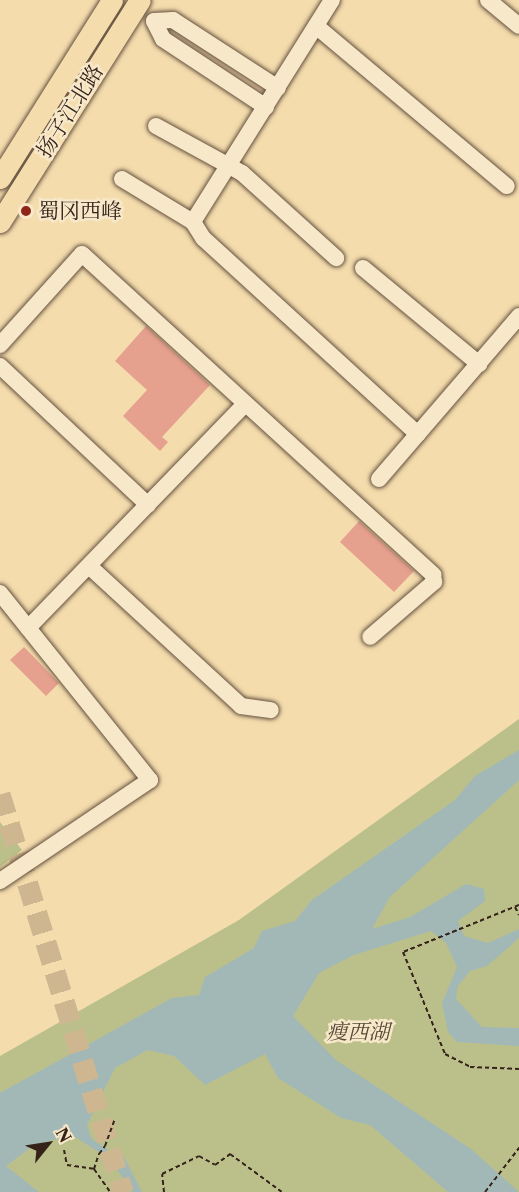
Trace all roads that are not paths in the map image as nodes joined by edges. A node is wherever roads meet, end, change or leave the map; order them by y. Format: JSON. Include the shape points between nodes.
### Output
{"nodes":[{"id":1,"x":112,"y":0,"type":"edge"},
{"id":2,"x":140,"y":0,"type":"edge"},
{"id":3,"x":332,"y":0,"type":"edge"},
{"id":4,"x":488,"y":0,"type":"edge"},
{"id":5,"x":316,"y":26,"type":"junction"},
{"id":6,"x":519,"y":26,"type":"edge"},
{"id":7,"x":278,"y":88,"type":"junction"},
{"id":8,"x":266,"y":107,"type":"junction"},
{"id":9,"x":156,"y":126,"type":"dead end"},
{"id":10,"x":228,"y":167,"type":"junction"},
{"id":11,"x":0,"y":178,"type":"edge"},
{"id":12,"x":122,"y":179,"type":"dead end"},
{"id":13,"x":507,"y":186,"type":"dead end"},
{"id":14,"x":0,"y":222,"type":"edge"},
{"id":15,"x":193,"y":222,"type":"junction"},
{"id":16,"x":336,"y":258,"type":"dead end"},
{"id":17,"x":363,"y":268,"type":"dead end"},
{"id":18,"x":519,"y":316,"type":"edge"},
{"id":19,"x":0,"y":345,"type":"edge"},
{"id":20,"x":478,"y":364,"type":"junction"},
{"id":21,"x":0,"y":366,"type":"edge"},
{"id":22,"x":244,"y":405,"type":"junction"},
{"id":23,"x":418,"y":434,"type":"junction"},
{"id":24,"x":379,"y":479,"type":"dead end"},
{"id":25,"x":148,"y":505,"type":"junction"},
{"id":26,"x":89,"y":566,"type":"junction"},
{"id":27,"x":0,"y":593,"type":"edge"},
{"id":28,"x":28,"y":628,"type":"junction"},
{"id":29,"x":370,"y":637,"type":"dead end"},
{"id":30,"x":270,"y":710,"type":"dead end"},
{"id":31,"x":0,"y":881,"type":"edge"}],
"edges":[{"from":1,"to":11,"type":"main road","name":"扬子江北路"},
{"from":2,"to":14,"type":"main road","name":"扬子江北路"},
{"from":3,"to":5,"type":"lane"},
{"from":4,"to":6,"type":"lane"},
{"from":5,"to":7,"type":"lane"},
{"from":5,"to":13,"type":"lane"},
{"from":7,"to":8,"type":"lane"},
{"from":7,"to":8,"type":"lane","via":[[173,20],[154,21],[163,39]]},
{"from":8,"to":10,"type":"lane"},
{"from":9,"to":10,"type":"lane"},
{"from":10,"to":15,"type":"lane"},
{"from":10,"to":16,"type":"lane"},
{"from":12,"to":15,"type":"lane"},
{"from":15,"to":23,"type":"lane","via":[[203,238]]},
{"from":17,"to":20,"type":"lane"},
{"from":18,"to":20,"type":"lane"},
{"from":19,"to":22,"type":"lane","via":[[82,254]]},
{"from":20,"to":23,"type":"lane"},
{"from":21,"to":25,"type":"lane"},
{"from":22,"to":25,"type":"lane"},
{"from":22,"to":29,"type":"lane","via":[[433,575],[434,582]]},
{"from":23,"to":24,"type":"lane"},
{"from":25,"to":26,"type":"lane"},
{"from":26,"to":28,"type":"lane"},
{"from":26,"to":30,"type":"lane","via":[[241,706]]},
{"from":27,"to":28,"type":"lane"},
{"from":28,"to":31,"type":"lane","via":[[150,780]]}]}
